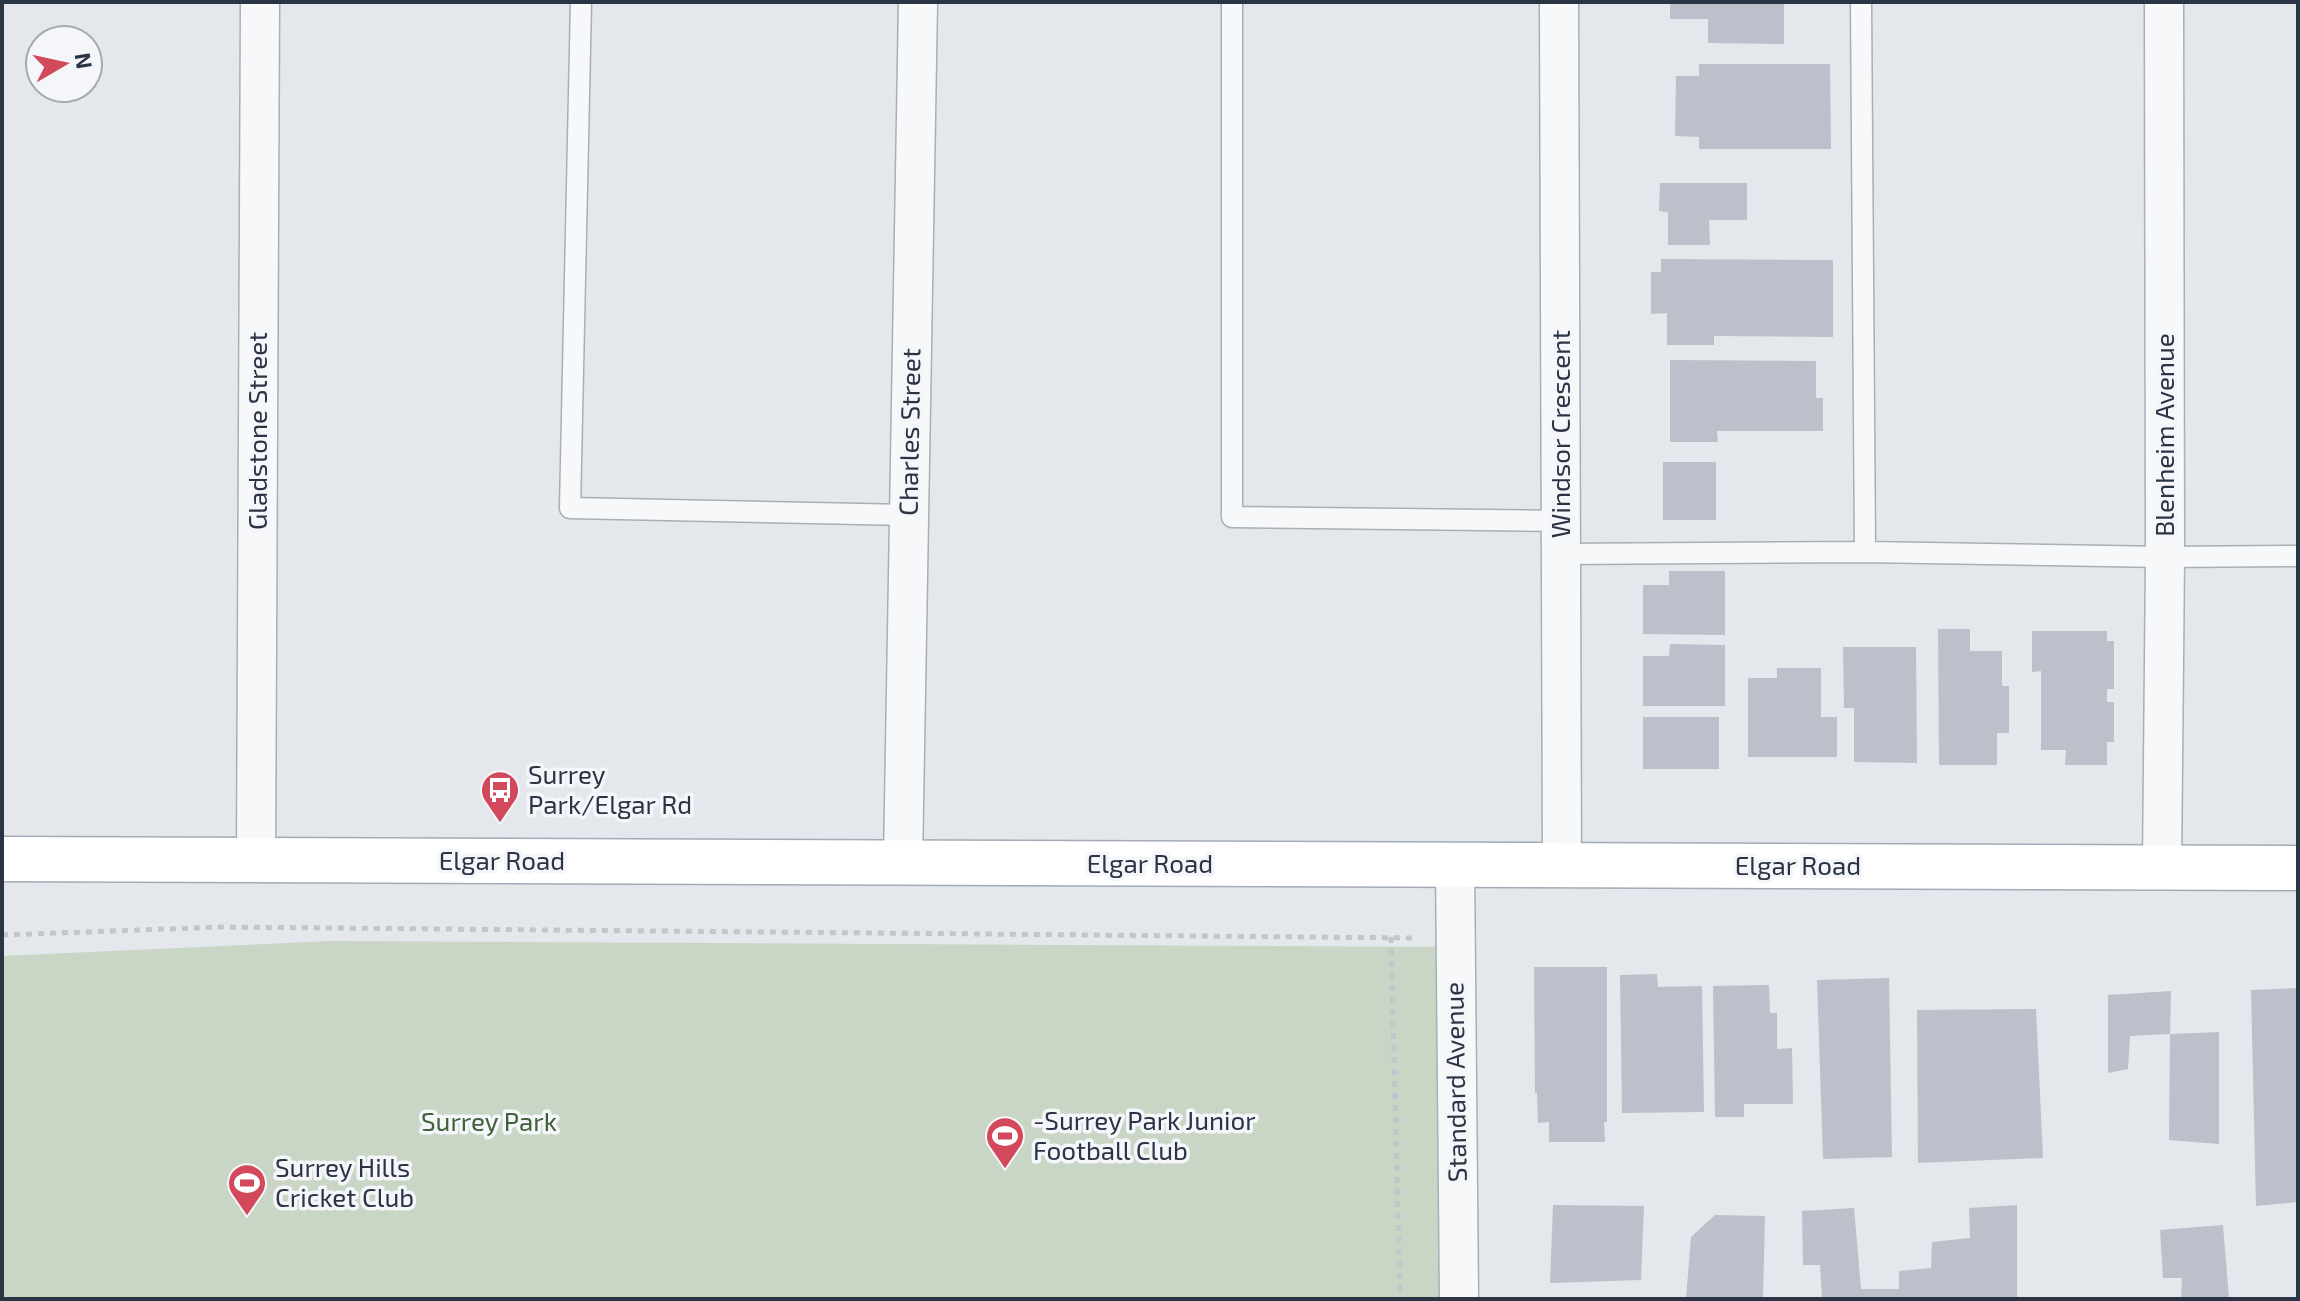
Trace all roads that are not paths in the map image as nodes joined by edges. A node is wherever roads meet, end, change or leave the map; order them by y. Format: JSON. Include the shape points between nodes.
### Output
{"nodes":[{"id":1,"x":260,"y":2,"type":"edge"},
{"id":2,"x":581,"y":2,"type":"edge"},
{"id":3,"x":918,"y":2,"type":"edge"},
{"id":4,"x":1232,"y":2,"type":"edge"},
{"id":5,"x":1559,"y":2,"type":"edge"},
{"id":6,"x":1861,"y":2,"type":"edge"},
{"id":7,"x":2164,"y":2,"type":"edge"},
{"id":8,"x":909,"y":515,"type":"junction"},
{"id":9,"x":1561,"y":538,"type":"junction"},
{"id":10,"x":1865,"y":552,"type":"junction"},
{"id":11,"x":2298,"y":556,"type":"edge"},
{"id":12,"x":2165,"y":557,"type":"junction"},
{"id":13,"x":2,"y":859,"type":"edge"},
{"id":14,"x":256,"y":859,"type":"junction"},
{"id":15,"x":903,"y":863,"type":"junction"},
{"id":16,"x":1455,"y":865,"type":"junction"},
{"id":17,"x":1562,"y":865,"type":"junction"},
{"id":18,"x":2162,"y":868,"type":"junction"},
{"id":19,"x":2298,"y":868,"type":"edge"},
{"id":20,"x":1459,"y":1299,"type":"edge"}],
"edges":[{"from":1,"to":14,"type":"street","name":"Gladstone Street"},
{"from":2,"to":8,"type":"lane","via":[[570,508]]},
{"from":3,"to":8,"type":"street","name":"Charles Street"},
{"from":4,"to":9,"type":"lane","via":[[1232,517]]},
{"from":5,"to":9,"type":"street","name":"Windsor Crescent"},
{"from":6,"to":10,"type":"lane"},
{"from":7,"to":12,"type":"street","name":"Blenheim Avenue"},
{"from":8,"to":15,"type":"street","name":"Charles Street"},
{"from":9,"to":10,"type":"lane"},
{"from":9,"to":17,"type":"street","name":"Windsor Crescent"},
{"from":10,"to":12,"type":"lane"},
{"from":11,"to":12,"type":"lane"},
{"from":12,"to":18,"type":"street","name":"Blenheim Avenue"},
{"from":13,"to":14,"type":"main road","name":"Elgar Road"},
{"from":14,"to":15,"type":"main road","name":"Elgar Road"},
{"from":15,"to":16,"type":"main road","name":"Elgar Road"},
{"from":16,"to":17,"type":"main road","name":"Elgar Road"},
{"from":16,"to":20,"type":"street","name":"Standard Avenue"},
{"from":17,"to":18,"type":"main road","name":"Elgar Road"},
{"from":18,"to":19,"type":"main road","name":"Elgar Road"}]}
